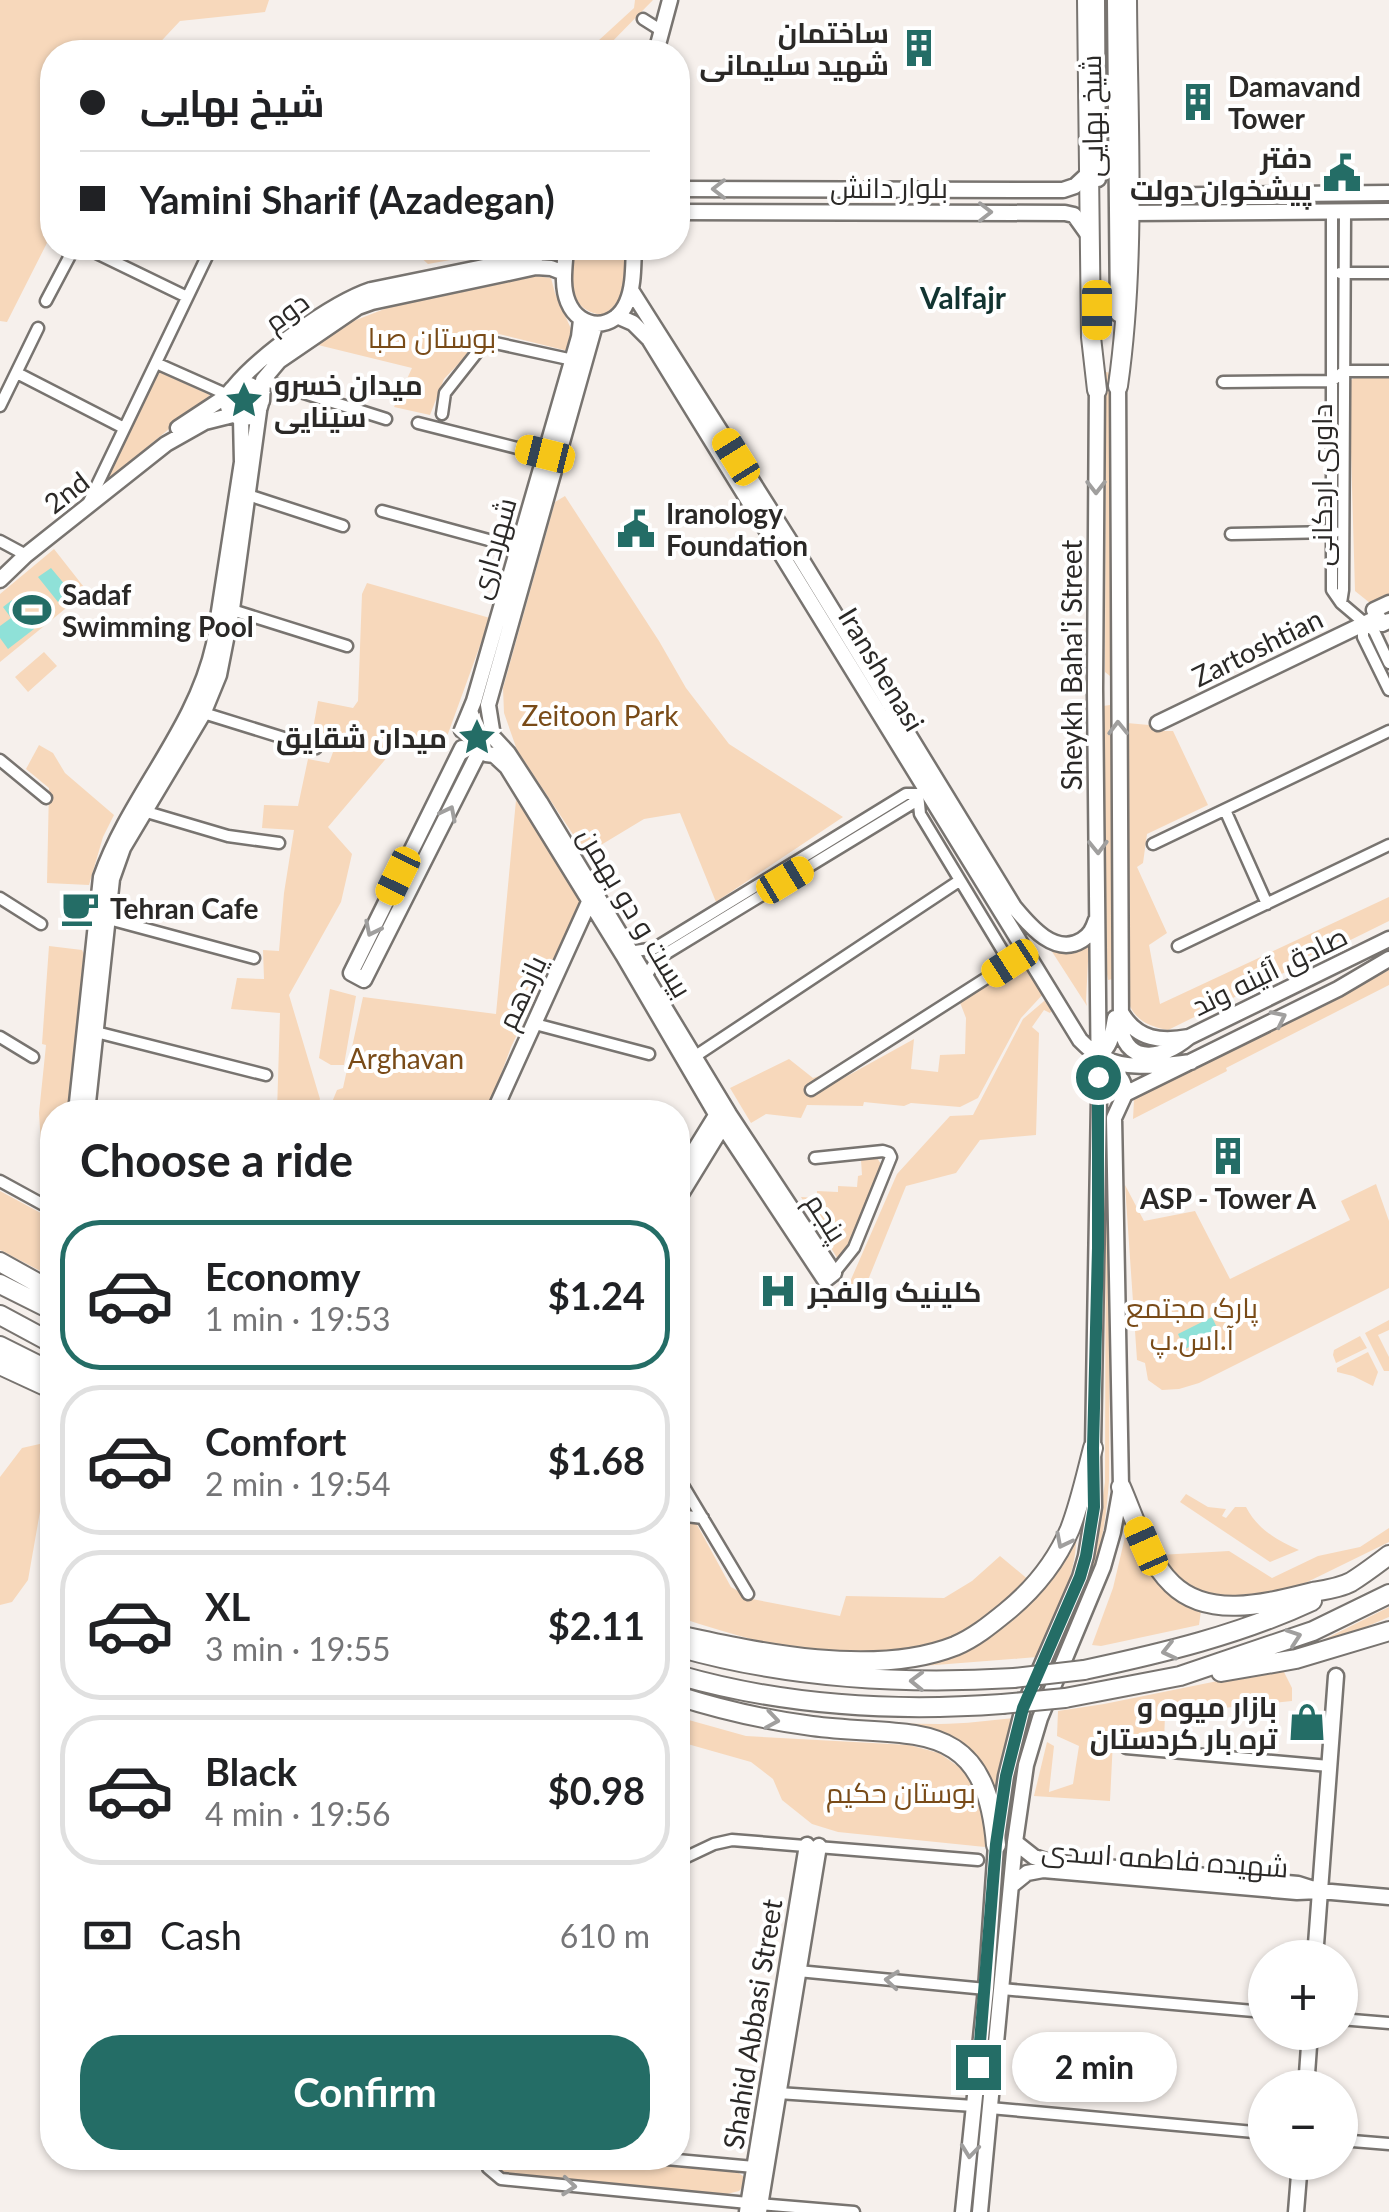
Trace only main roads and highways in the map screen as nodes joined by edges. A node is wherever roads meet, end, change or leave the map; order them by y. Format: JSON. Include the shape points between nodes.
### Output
{"nodes":[{"id":1,"x":670,"y":0,"type":"edge"},
{"id":2,"x":1088,"y":0,"type":"edge"},
{"id":3,"x":1097,"y":0,"type":"edge"},
{"id":4,"x":1115,"y":0,"type":"edge"},
{"id":5,"x":1127,"y":0,"type":"edge"},
{"id":6,"x":659,"y":40,"type":"edge"},
{"id":7,"x":1090,"y":172,"type":"junction"},
{"id":8,"x":690,"y":189,"type":"edge"},
{"id":9,"x":761,"y":189,"type":"junction"},
{"id":10,"x":1048,"y":190,"type":"junction"},
{"id":11,"x":1339,"y":193,"type":"junction"},
{"id":12,"x":1389,"y":193,"type":"edge"},
{"id":13,"x":1209,"y":195,"type":"junction"},
{"id":14,"x":1129,"y":204,"type":"junction"},
{"id":15,"x":1389,"y":210,"type":"edge"},
{"id":16,"x":1339,"y":211,"type":"junction"},
{"id":17,"x":690,"y":212,"type":"edge"},
{"id":18,"x":763,"y":212,"type":"junction"},
{"id":19,"x":1050,"y":212,"type":"junction"},
{"id":20,"x":1209,"y":212,"type":"junction"},
{"id":21,"x":1118,"y":232,"type":"joint"},
{"id":22,"x":1093,"y":233,"type":"junction"},
{"id":23,"x":518,"y":260,"type":"edge"},
{"id":24,"x":565,"y":260,"type":"edge"},
{"id":25,"x":633,"y":260,"type":"edge"},
{"id":26,"x":564,"y":272,"type":"junction"},
{"id":27,"x":631,"y":290,"type":"junction"},
{"id":28,"x":617,"y":316,"type":"junction"},
{"id":29,"x":588,"y":322,"type":"junction"},
{"id":30,"x":1118,"y":386,"type":"junction"},
{"id":31,"x":1097,"y":390,"type":"joint"},
{"id":32,"x":231,"y":391,"type":"junction"},
{"id":33,"x":260,"y":406,"type":"junction"},
{"id":34,"x":237,"y":417,"type":"junction"},
{"id":35,"x":166,"y":444,"type":"junction"},
{"id":36,"x":242,"y":493,"type":"junction"},
{"id":37,"x":525,"y":550,"type":"junction"},
{"id":38,"x":794,"y":561,"type":"junction"},
{"id":39,"x":0,"y":580,"type":"edge"},
{"id":40,"x":1389,"y":603,"type":"edge"},
{"id":41,"x":1377,"y":620,"type":"edge"},
{"id":42,"x":1118,"y":688,"type":"junction"},
{"id":43,"x":1095,"y":689,"type":"junction"},
{"id":44,"x":1158,"y":723,"type":"dead end"},
{"id":45,"x":462,"y":730,"type":"junction"},
{"id":46,"x":494,"y":734,"type":"junction"},
{"id":47,"x":462,"y":748,"type":"junction"},
{"id":48,"x":482,"y":755,"type":"junction"},
{"id":49,"x":927,"y":788,"type":"junction"},
{"id":50,"x":593,"y":897,"type":"junction"},
{"id":51,"x":1098,"y":910,"type":"junction"},
{"id":52,"x":1389,"y":939,"type":"edge"},
{"id":53,"x":1389,"y":959,"type":"edge"},
{"id":54,"x":1120,"y":965,"type":"junction"},
{"id":55,"x":1329,"y":968,"type":"junction"},
{"id":56,"x":1338,"y":989,"type":"junction"},
{"id":57,"x":1121,"y":1006,"type":"joint"},
{"id":58,"x":90,"y":1030,"type":"junction"},
{"id":59,"x":1098,"y":1056,"type":"junction"},
{"id":60,"x":1191,"y":1062,"type":"junction"},
{"id":61,"x":1126,"y":1094,"type":"junction"},
{"id":62,"x":1100,"y":1098,"type":"junction"},
{"id":63,"x":78,"y":1100,"type":"edge"},
{"id":64,"x":88,"y":1100,"type":"edge"},
{"id":65,"x":501,"y":1100,"type":"edge"},
{"id":66,"x":723,"y":1115,"type":"junction"},
{"id":67,"x":690,"y":1160,"type":"edge"},
{"id":68,"x":690,"y":1177,"type":"edge"},
{"id":69,"x":0,"y":1262,"type":"edge"},
{"id":70,"x":834,"y":1273,"type":"road end"},
{"id":71,"x":0,"y":1284,"type":"edge"},
{"id":72,"x":40,"y":1284,"type":"edge"},
{"id":73,"x":40,"y":1304,"type":"edge"},
{"id":74,"x":0,"y":1315,"type":"edge"},
{"id":75,"x":40,"y":1337,"type":"edge"},
{"id":76,"x":0,"y":1346,"type":"edge"},
{"id":77,"x":0,"y":1366,"type":"edge"},
{"id":78,"x":40,"y":1366,"type":"edge"},
{"id":79,"x":40,"y":1384,"type":"edge"},
{"id":80,"x":1093,"y":1448,"type":"junction"},
{"id":81,"x":1121,"y":1487,"type":"junction"},
{"id":82,"x":1389,"y":1554,"type":"edge"},
{"id":83,"x":1389,"y":1564,"type":"edge"},
{"id":84,"x":1348,"y":1584,"type":"junction"},
{"id":85,"x":1389,"y":1594,"type":"edge"},
{"id":86,"x":1384,"y":1632,"type":"edge"},
{"id":87,"x":690,"y":1638,"type":"edge"},
{"id":88,"x":690,"y":1650,"type":"edge"},
{"id":89,"x":1180,"y":1676,"type":"junction"},
{"id":90,"x":1336,"y":1676,"type":"dead end"},
{"id":91,"x":690,"y":1678,"type":"edge"},
{"id":92,"x":1061,"y":1690,"type":"junction"},
{"id":93,"x":690,"y":1699,"type":"edge"},
{"id":94,"x":1006,"y":1843,"type":"junction"},
{"id":95,"x":1044,"y":1866,"type":"junction"},
{"id":96,"x":1011,"y":1886,"type":"junction"},
{"id":97,"x":1320,"y":1891,"type":"junction"},
{"id":98,"x":1389,"y":1897,"type":"edge"},
{"id":99,"x":1316,"y":1940,"type":"edge"},
{"id":100,"x":994,"y":1989,"type":"junction"},
{"id":101,"x":787,"y":2002,"type":"junction"},
{"id":102,"x":982,"y":2107,"type":"junction"},
{"id":103,"x":1299,"y":2180,"type":"edge"},
{"id":104,"x":753,"y":2208,"type":"edge"},
{"id":105,"x":964,"y":2212,"type":"edge"},
{"id":106,"x":980,"y":2212,"type":"edge"},
{"id":107,"x":1296,"y":2212,"type":"edge"}],
"edges":[{"from":1,"to":6,"type":"main road"},
{"from":2,"to":7,"type":"highway"},
{"from":3,"to":22,"type":"main road","name":"شیخ بهایی"},
{"from":4,"to":21,"type":"main road","name":"شیخ بهایی"},
{"from":5,"to":14,"type":"highway"},
{"from":7,"to":10,"type":"main road","name":"بلوار دانش","via":[[1074,186]]},
{"from":7,"to":22,"type":"highway"},
{"from":9,"to":8,"type":"main road","name":"بلوار دانش","one_way":true},
{"from":9,"to":10,"type":"main road","name":"بلوار دانش"},
{"from":9,"to":18,"type":"main road"},
{"from":10,"to":19,"type":"main road","via":[[1056,199]]},
{"from":11,"to":12,"type":"main road"},
{"from":11,"to":13,"type":"main road"},
{"from":11,"to":16,"type":"main road"},
{"from":13,"to":14,"type":"main road"},
{"from":13,"to":20,"type":"main road"},
{"from":14,"to":20,"type":"main road"},
{"from":14,"to":30,"type":"highway"},
{"from":15,"to":16,"type":"main road"},
{"from":16,"to":20,"type":"main road"},
{"from":17,"to":18,"type":"main road","name":"بلوار دانش"},
{"from":18,"to":19,"type":"main road","name":"بلوار دانش","one_way":true},
{"from":19,"to":22,"type":"main road","via":[[1074,215]]},
{"from":21,"to":30,"type":"main road","name":"Sheykh Baha'i Street"},
{"from":22,"to":31,"type":"highway"},
{"from":23,"to":32,"type":"main road","name":"دوم","via":[[355,295],[247,371]]},
{"from":24,"to":26,"type":"main road"},
{"from":25,"to":27,"type":"main road"},
{"from":26,"to":29,"type":"main road","via":[[573,312]]},
{"from":26,"to":33,"type":"main road","name":"دوم","via":[[536,267],[372,302],[279,361],[264,380]]},
{"from":27,"to":28,"type":"main road"},
{"from":27,"to":38,"type":"main road","name":"Iranshenasi"},
{"from":28,"to":29,"type":"main road","via":[[608,323]]},
{"from":28,"to":38,"type":"main road","name":"Iranshenasi","via":[[649,339]]},
{"from":29,"to":37,"type":"main road","name":"شهرداری"},
{"from":30,"to":42,"type":"main road","name":"Sheykh Baha'i Street"},
{"from":31,"to":43,"type":"main road","name":"Sheykh Baha'i Street","one_way":true},
{"from":32,"to":33,"type":"main road","via":[[249,385],[258,391]]},
{"from":32,"to":34,"type":"main road","via":[[227,403]]},
{"from":32,"to":35,"type":"main road","name":"2nd","via":[[181,424]]},
{"from":33,"to":34,"type":"main road","via":[[251,418]]},
{"from":33,"to":36,"type":"main road"},
{"from":34,"to":35,"type":"main road","name":"2nd","via":[[205,422]]},
{"from":34,"to":36,"type":"main road"},
{"from":35,"to":39,"type":"main road","name":"2nd"},
{"from":36,"to":58,"type":"main road","via":[[226,608],[197,711],[112,843],[100,877]]},
{"from":37,"to":45,"type":"main road","name":"شهرداری"},
{"from":37,"to":46,"type":"main road","name":"شهرداری","via":[[488,705]]},
{"from":38,"to":49,"type":"main road","name":"Iranshenasi"},
{"from":40,"to":41,"type":"main road","name":"Zartoshtian","via":[[1374,610]]},
{"from":41,"to":44,"type":"main road","name":"Zartoshtian"},
{"from":42,"to":43,"type":"main road"},
{"from":54,"to":42,"type":"main road","name":"Sheykh Baha'i Street","one_way":true},
{"from":43,"to":51,"type":"main road","name":"Sheykh Baha'i Street","one_way":true},
{"from":45,"to":46,"type":"main road","via":[[477,721]]},
{"from":45,"to":47,"type":"main road"},
{"from":46,"to":48,"type":"main road","via":[[491,750]]},
{"from":46,"to":50,"type":"main road","name":"بیست و دو بهمن"},
{"from":47,"to":48,"type":"main road"},
{"from":47,"to":48,"type":"main road","one_way":true,"via":[[350,973],[364,980]]},
{"from":48,"to":50,"type":"main road","name":"بیست و دو بهمن","via":[[507,766]]},
{"from":49,"to":51,"type":"main road","name":"Iranshenasi","via":[[1014,907],[1050,940],[1084,939]]},
{"from":49,"to":59,"type":"main road","name":"Iranshenasi","via":[[1080,1040]]},
{"from":50,"to":65,"type":"main road","name":"یازدهم"},
{"from":50,"to":66,"type":"main road","name":"بیست و دو بهمن"},
{"from":50,"to":66,"type":"main road","name":"بیست و دو بهمن"},
{"from":51,"to":59,"type":"main road","name":"Sheykh Baha'i Street"},
{"from":52,"to":55,"type":"main road","name":"صادق آئینه وند"},
{"from":53,"to":56,"type":"main road","name":"صادق آئینه وند"},
{"from":54,"to":57,"type":"main road","name":"Sheykh Baha'i Street"},
{"from":54,"to":59,"type":"main road","via":[[1111,1040]]},
{"from":55,"to":56,"type":"main road"},
{"from":55,"to":57,"type":"main road","name":"صادق آئینه وند","via":[[1172,1040],[1136,1031]]},
{"from":60,"to":56,"type":"main road","name":"صادق آئینه وند","one_way":true},
{"from":58,"to":63,"type":"main road"},
{"from":58,"to":64,"type":"main road"},
{"from":59,"to":60,"type":"main road","via":[[1132,1066]]},
{"from":59,"to":62,"type":"main road","name":"Sheykh Baha'i Street"},
{"from":60,"to":61,"type":"main road","name":"صادق آئینه وند"},
{"from":61,"to":62,"type":"main road","via":[[1116,1075]]},
{"from":61,"to":81,"type":"main road","via":[[1114,1118]]},
{"from":62,"to":80,"type":"main road"},
{"from":66,"to":67,"type":"main road"},
{"from":66,"to":68,"type":"main road"},
{"from":66,"to":70,"type":"main road","name":"پنجم"},
{"from":69,"to":72,"type":"highway"},
{"from":71,"to":73,"type":"highway"},
{"from":74,"to":75,"type":"highway"},
{"from":76,"to":78,"type":"highway"},
{"from":77,"to":79,"type":"highway"},
{"from":80,"to":87,"type":"highway","one_way":true,"via":[[1070,1528],[1047,1570],[997,1620],[954,1646],[910,1658],[837,1660]]},
{"from":80,"to":94,"type":"main road","via":[[1086,1556],[1012,1748]]},
{"from":81,"to":84,"type":"highway","via":[[1162,1572],[1194,1599],[1248,1604]]},
{"from":81,"to":92,"type":"main road"},
{"from":82,"to":84,"type":"highway"},
{"from":83,"to":84,"type":"highway"},
{"from":84,"to":88,"type":"highway","one_way":true,"bridge":true,"via":[[1190,1646],[1014,1678],[845,1677]]},
{"from":89,"to":85,"type":"highway","one_way":true,"via":[[1313,1631]]},
{"from":86,"to":89,"type":"highway","via":[[1296,1659]]},
{"from":89,"to":92,"type":"highway"},
{"from":90,"to":97,"type":"main road"},
{"from":91,"to":92,"type":"highway","bridge":true,"via":[[745,1692],[924,1708],[1002,1704]]},
{"from":92,"to":94,"type":"main road","via":[[1040,1718]]},
{"from":93,"to":94,"type":"highway","one_way":true,"via":[[749,1716],[940,1739],[978,1774],[995,1831]]},
{"from":94,"to":95,"type":"main road","name":"شهیده فاطمه اسدی"},
{"from":94,"to":96,"type":"main road"},
{"from":94,"to":100,"type":"main road"},
{"from":95,"to":96,"type":"main road","name":"شهیده فاطمه اسدی"},
{"from":95,"to":97,"type":"main road","name":"شهیده فاطمه اسدی"},
{"from":96,"to":100,"type":"main road"},
{"from":97,"to":98,"type":"main road","name":"شهیده فاطمه اسدی"},
{"from":97,"to":99,"type":"main road"},
{"from":100,"to":102,"type":"main road"},
{"from":101,"to":101,"type":"main road","name":"Shahid Abbasi Street","via":[[798,1971],[813,1845]]},
{"from":101,"to":104,"type":"main road","name":"Shahid Abbasi Street"},
{"from":102,"to":105,"type":"main road","one_way":true},
{"from":102,"to":106,"type":"main road"},
{"from":103,"to":107,"type":"main road"}]}
